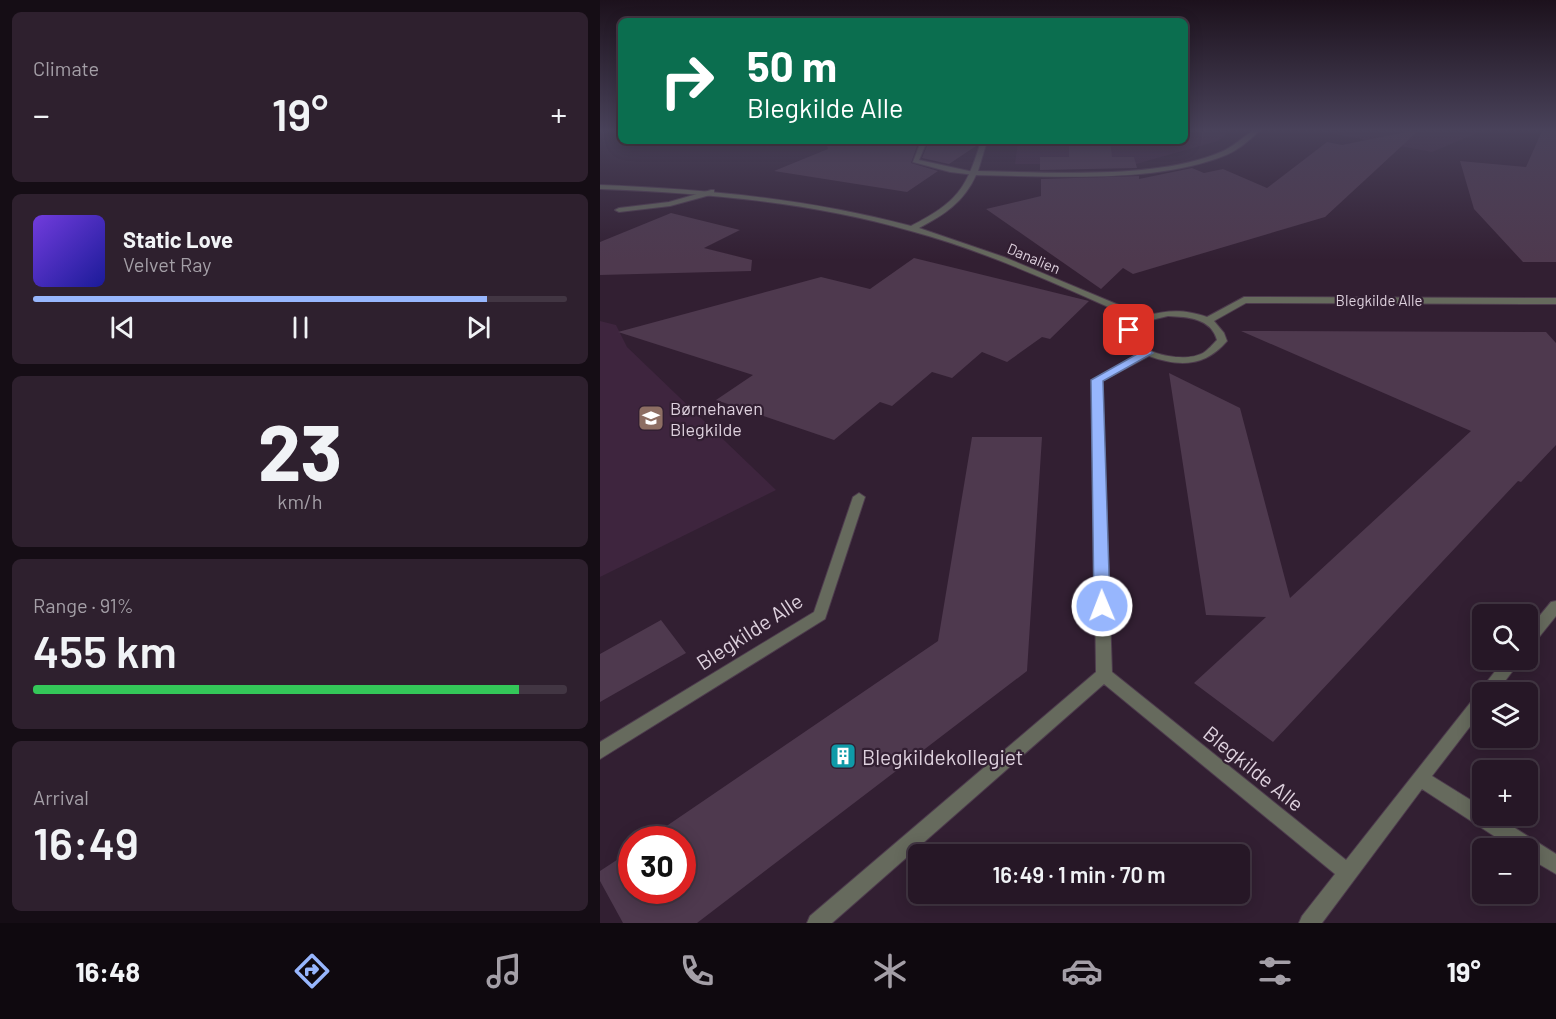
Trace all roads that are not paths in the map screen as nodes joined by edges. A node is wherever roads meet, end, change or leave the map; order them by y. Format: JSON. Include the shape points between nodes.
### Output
{"nodes":[{"id":1,"x":974,"y":174,"type":"edge"},
{"id":2,"x":600,"y":187,"type":"edge"},
{"id":3,"x":711,"y":192,"type":"junction"},
{"id":4,"x":619,"y":210,"type":"dead end"},
{"id":5,"x":913,"y":228,"type":"junction"},
{"id":6,"x":1556,"y":301,"type":"edge"},
{"id":7,"x":1143,"y":318,"type":"junction"},
{"id":8,"x":1207,"y":321,"type":"junction"},
{"id":9,"x":1147,"y":353,"type":"junction"},
{"id":10,"x":859,"y":498,"type":"dead end"},
{"id":11,"x":1556,"y":606,"type":"edge"},
{"id":12,"x":1538,"y":628,"type":"edge"},
{"id":13,"x":1505,"y":670,"type":"edge"},
{"id":14,"x":1104,"y":675,"type":"junction"},
{"id":15,"x":1496,"y":682,"type":"edge"},
{"id":16,"x":1472,"y":712,"type":"edge"},
{"id":17,"x":600,"y":751,"type":"edge"},
{"id":18,"x":1420,"y":778,"type":"junction"},
{"id":19,"x":1556,"y":865,"type":"edge"},
{"id":20,"x":1348,"y":873,"type":"junction"},
{"id":21,"x":817,"y":923,"type":"edge"},
{"id":22,"x":1309,"y":923,"type":"edge"}],
"edges":[{"from":1,"to":5,"type":"street","via":[[963,196],[942,214]]},
{"from":2,"to":3,"type":"street","name":"Danalien"},
{"from":3,"to":4,"type":"street","via":[[670,204]]},
{"from":3,"to":5,"type":"street","name":"Danalien","via":[[823,207]]},
{"from":5,"to":7,"type":"street","name":"Danalien","via":[[1001,259]]},
{"from":6,"to":8,"type":"street","name":"Blegkilde Alle","via":[[1244,300]]},
{"from":7,"to":8,"type":"street","via":[[1168,313]]},
{"from":7,"to":9,"type":"street","via":[[1129,330],[1129,338]]},
{"from":8,"to":9,"type":"street","via":[[1216,327],[1222,341],[1209,354],[1182,360]]},
{"from":9,"to":14,"type":"street","via":[[1097,380]]},
{"from":10,"to":17,"type":"street","name":"Blegkilde Alle","via":[[820,615]]},
{"from":11,"to":12,"type":"street"},
{"from":13,"to":15,"type":"street"},
{"from":14,"to":20,"type":"street","name":"Blegkilde Alle"},
{"from":14,"to":21,"type":"street"},
{"from":16,"to":18,"type":"street"},
{"from":18,"to":19,"type":"street"},
{"from":18,"to":20,"type":"street"},
{"from":20,"to":22,"type":"street"}]}
